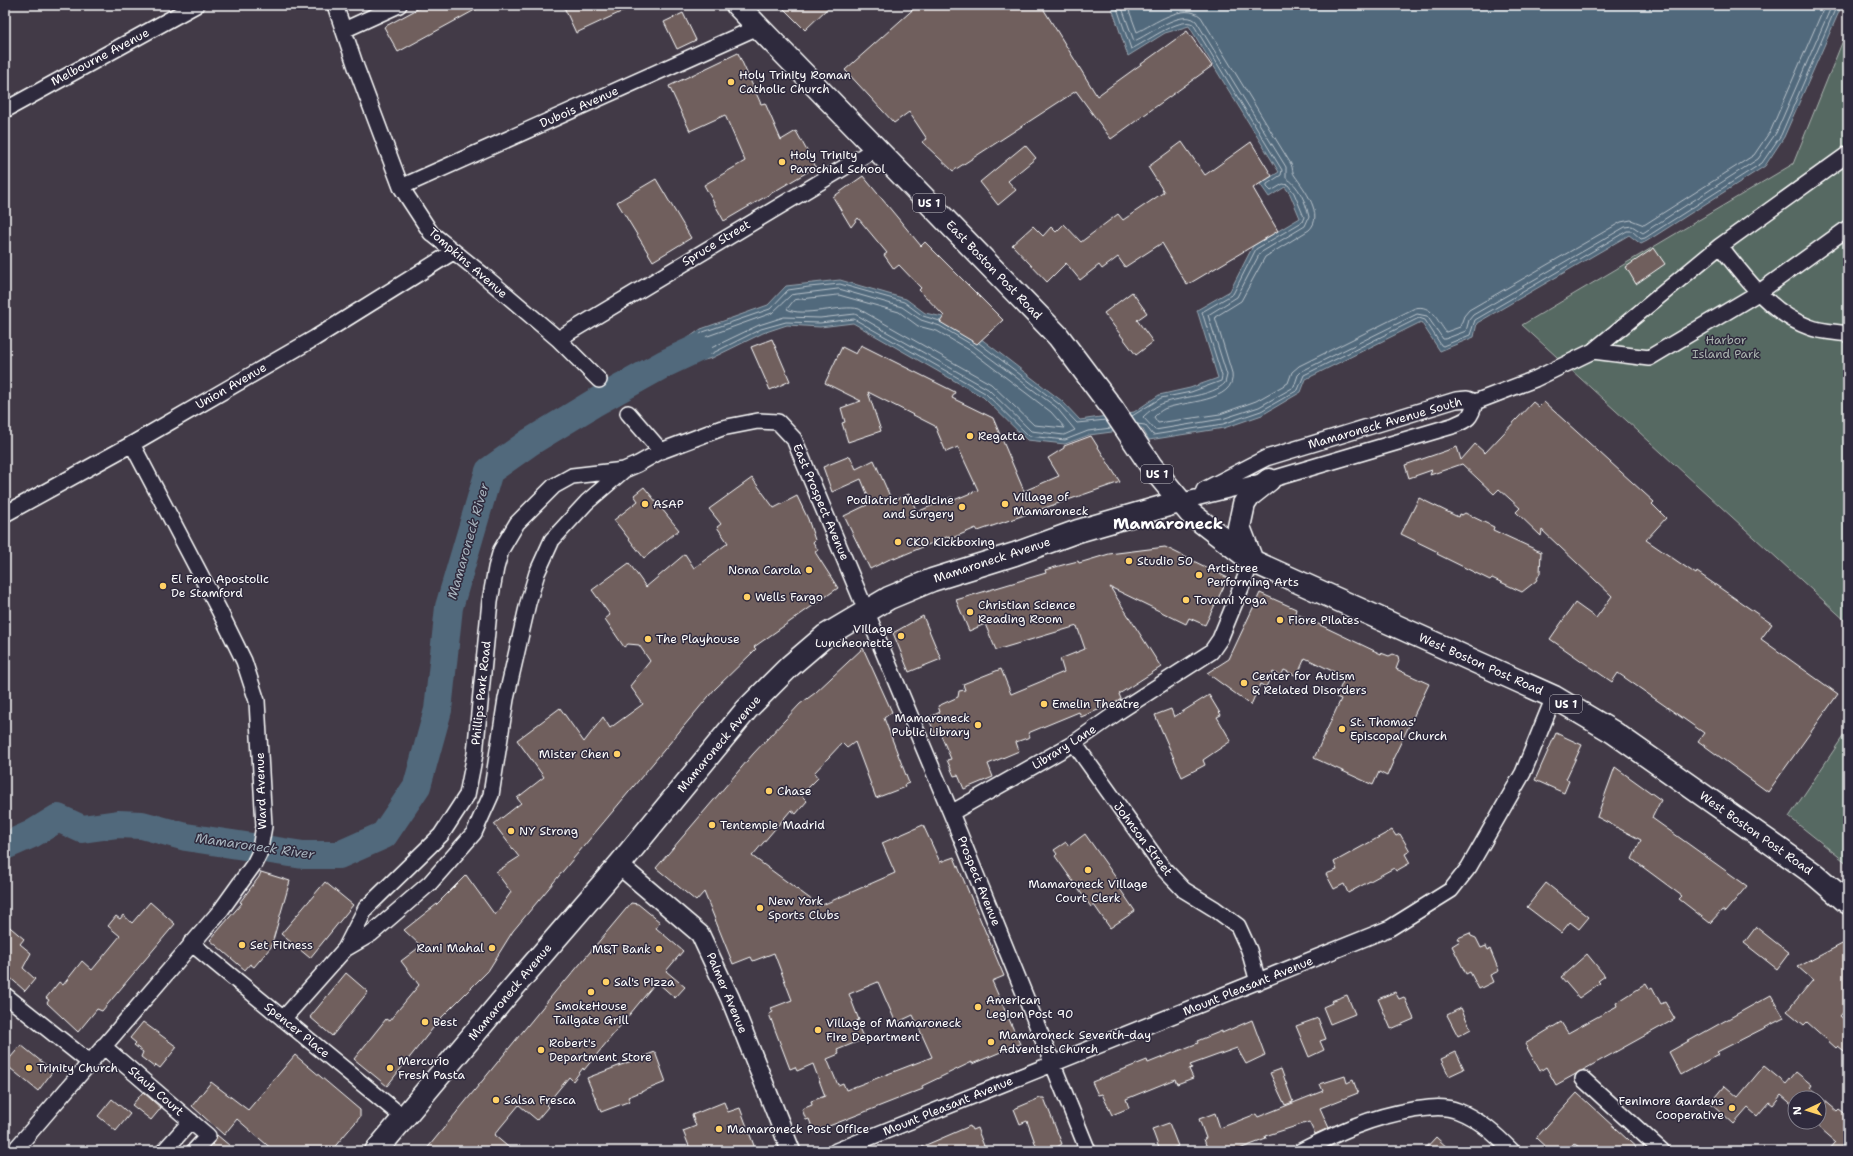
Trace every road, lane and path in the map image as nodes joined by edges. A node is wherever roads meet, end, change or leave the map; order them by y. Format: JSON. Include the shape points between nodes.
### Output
{"nodes":[{"id":1,"x":196,"y":5,"type":"edge"},
{"id":2,"x":335,"y":5,"type":"edge"},
{"id":3,"x":399,"y":5,"type":"edge"},
{"id":4,"x":737,"y":5,"type":"edge"},
{"id":5,"x":758,"y":27,"type":"junction"},
{"id":6,"x":344,"y":30,"type":"junction"},
{"id":7,"x":5,"y":110,"type":"edge"},
{"id":8,"x":875,"y":149,"type":"junction"},
{"id":9,"x":1846,"y":157,"type":"edge"},
{"id":10,"x":401,"y":187,"type":"junction"},
{"id":11,"x":1848,"y":228,"type":"edge"},
{"id":12,"x":1720,"y":246,"type":"junction"},
{"id":13,"x":454,"y":252,"type":"junction"},
{"id":14,"x":1758,"y":293,"type":"junction"},
{"id":15,"x":1848,"y":334,"type":"edge"},
{"id":16,"x":558,"y":339,"type":"junction"},
{"id":17,"x":1594,"y":351,"type":"junction"},
{"id":18,"x":599,"y":380,"type":"dead end"},
{"id":19,"x":1475,"y":402,"type":"junction"},
{"id":20,"x":628,"y":413,"type":"dead end"},
{"id":21,"x":132,"y":444,"type":"junction"},
{"id":22,"x":661,"y":451,"type":"junction"},
{"id":23,"x":624,"y":470,"type":"junction"},
{"id":24,"x":1269,"y":480,"type":"junction"},
{"id":25,"x":1180,"y":502,"type":"junction"},
{"id":26,"x":5,"y":514,"type":"edge"},
{"id":27,"x":1252,"y":560,"type":"junction"},
{"id":28,"x":867,"y":612,"type":"junction"},
{"id":29,"x":1554,"y":697,"type":"junction"},
{"id":30,"x":1074,"y":743,"type":"junction"},
{"id":31,"x":951,"y":813,"type":"junction"},
{"id":32,"x":619,"y":865,"type":"junction"},
{"id":33,"x":1848,"y":903,"type":"edge"},
{"id":34,"x":191,"y":943,"type":"junction"},
{"id":35,"x":345,"y":949,"type":"junction"},
{"id":36,"x":1258,"y":982,"type":"junction"},
{"id":37,"x":5,"y":995,"type":"edge"},
{"id":38,"x":284,"y":1019,"type":"junction"},
{"id":39,"x":103,"y":1046,"type":"junction"},
{"id":40,"x":89,"y":1062,"type":"junction"},
{"id":41,"x":1054,"y":1064,"type":"junction"},
{"id":42,"x":1583,"y":1079,"type":"dead end"},
{"id":43,"x":404,"y":1118,"type":"junction"},
{"id":44,"x":191,"y":1121,"type":"junction"},
{"id":45,"x":14,"y":1151,"type":"edge"},
{"id":46,"x":164,"y":1151,"type":"edge"},
{"id":47,"x":194,"y":1151,"type":"edge"},
{"id":48,"x":376,"y":1151,"type":"edge"},
{"id":49,"x":791,"y":1151,"type":"edge"},
{"id":50,"x":836,"y":1151,"type":"edge"},
{"id":51,"x":1088,"y":1151,"type":"edge"},
{"id":52,"x":1301,"y":1151,"type":"edge"},
{"id":53,"x":1512,"y":1151,"type":"edge"},
{"id":54,"x":1662,"y":1151,"type":"edge"}],
"edges":[{"from":1,"to":7,"type":"street","name":"Melbourne Avenue"},
{"from":2,"to":6,"type":"street","name":"Tompkins Avenue"},
{"from":3,"to":6,"type":"street"},
{"from":4,"to":5,"type":"main road","name":"East Boston Post Road","number":"US 1"},
{"from":5,"to":8,"type":"main road","name":"East Boston Post Road","number":"US 1"},
{"from":5,"to":10,"type":"street","name":"Dubois Avenue"},
{"from":6,"to":10,"type":"street","name":"Tompkins Avenue"},
{"from":8,"to":16,"type":"street","name":"Spruce Street"},
{"from":8,"to":25,"type":"main road","name":"East Boston Post Road","number":"US 1","via":[[1058,336]]},
{"from":9,"to":12,"type":"street"},
{"from":10,"to":13,"type":"street","name":"Tompkins Avenue","via":[[431,234]]},
{"from":11,"to":14,"type":"street"},
{"from":12,"to":14,"type":"street"},
{"from":12,"to":17,"type":"street"},
{"from":13,"to":16,"type":"street","name":"Tompkins Avenue"},
{"from":13,"to":21,"type":"street","name":"Union Avenue","via":[[315,338]]},
{"from":14,"to":15,"type":"street","via":[[1784,315],[1810,328]]},
{"from":14,"to":17,"type":"street","via":[[1649,358]]},
{"from":16,"to":18,"type":"street","name":"Tompkins Avenue"},
{"from":17,"to":19,"type":"street","via":[[1535,379]]},
{"from":19,"to":24,"type":"street","name":"Mamaroneck Avenue South","via":[[1472,414],[1466,420],[1452,426]]},
{"from":19,"to":25,"type":"street","name":"Mamaroneck Avenue South","via":[[1467,399],[1456,400],[1266,458]]},
{"from":20,"to":22,"type":"street"},
{"from":21,"to":26,"type":"street","name":"Union Avenue"},
{"from":21,"to":34,"type":"street","name":"Ward Avenue","via":[[244,661],[257,701],[264,826],[259,854],[221,910]]},
{"from":22,"to":23,"type":"street","name":"Phillips Park Road"},
{"from":22,"to":28,"type":"street","name":"East Prospect Avenue","via":[[722,428],[758,421],[778,422],[794,439]]},
{"from":23,"to":35,"type":"street","name":"Phillips Park Road","via":[[587,502],[552,540],[536,574],[506,699],[492,795],[474,833],[430,883],[371,934]]},
{"from":23,"to":35,"type":"street","name":"Phillips Park Road","via":[[572,476],[554,486],[517,523],[502,550],[496,568],[490,601],[475,754],[467,795],[441,835],[366,908]]},
{"from":24,"to":25,"type":"street","name":"Mamaroneck Avenue South"},
{"from":24,"to":27,"type":"main road","via":[[1250,495],[1244,504],[1239,527]]},
{"from":25,"to":27,"type":"main road","name":"West Boston Post Road","number":"US 1","via":[[1190,513]]},
{"from":25,"to":28,"type":"main road","name":"Mamaroneck Avenue","via":[[1078,531],[932,580],[889,598]]},
{"from":27,"to":29,"type":"main road","name":"West Boston Post Road","number":"US 1"},
{"from":27,"to":30,"type":"street","name":"Library Lane","via":[[1220,639],[1211,652]]},
{"from":28,"to":31,"type":"street","name":"Prospect Avenue"},
{"from":28,"to":32,"type":"main road","name":"Mamaroneck Avenue","via":[[825,636],[790,666],[747,709]]},
{"from":29,"to":33,"type":"main road","name":"West Boston Post Road","number":"US 1","via":[[1613,732],[1814,874]]},
{"from":29,"to":36,"type":"street","name":"Mount Pleasant Avenue","via":[[1523,773],[1469,867],[1451,890],[1390,928]]},
{"from":30,"to":31,"type":"street","name":"Library Lane"},
{"from":30,"to":36,"type":"street","name":"Johnson Street","via":[[1163,868],[1184,890],[1238,926],[1249,950]]},
{"from":31,"to":41,"type":"street","name":"Prospect Avenue"},
{"from":32,"to":43,"type":"main road","name":"Mamaroneck Avenue"},
{"from":32,"to":49,"type":"street","name":"Palmer Avenue","via":[[700,934],[727,991]]},
{"from":34,"to":38,"type":"street","name":"Spencer Place"},
{"from":34,"to":39,"type":"street","name":"Ward Avenue"},
{"from":35,"to":38,"type":"street","name":"Phillips Park Road"},
{"from":36,"to":41,"type":"street","name":"Mount Pleasant Avenue"},
{"from":37,"to":40,"type":"street"},
{"from":38,"to":43,"type":"street","name":"Spencer Place"},
{"from":39,"to":40,"type":"street","name":"Ward Avenue"},
{"from":39,"to":44,"type":"street","name":"Staub Court"},
{"from":40,"to":45,"type":"street","name":"Ward Avenue"},
{"from":41,"to":50,"type":"street","name":"Mount Pleasant Avenue"},
{"from":41,"to":51,"type":"street","name":"Prospect Avenue"},
{"from":42,"to":54,"type":"street"},
{"from":43,"to":48,"type":"main road","name":"Mamaroneck Avenue"},
{"from":44,"to":46,"type":"street","name":"Staub Court"},
{"from":44,"to":47,"type":"street","name":"Staub Court","via":[[208,1136]]},
{"from":52,"to":53,"type":"street","via":[[1346,1129],[1388,1114],[1436,1106],[1457,1110],[1470,1117],[1498,1137]]}]}
